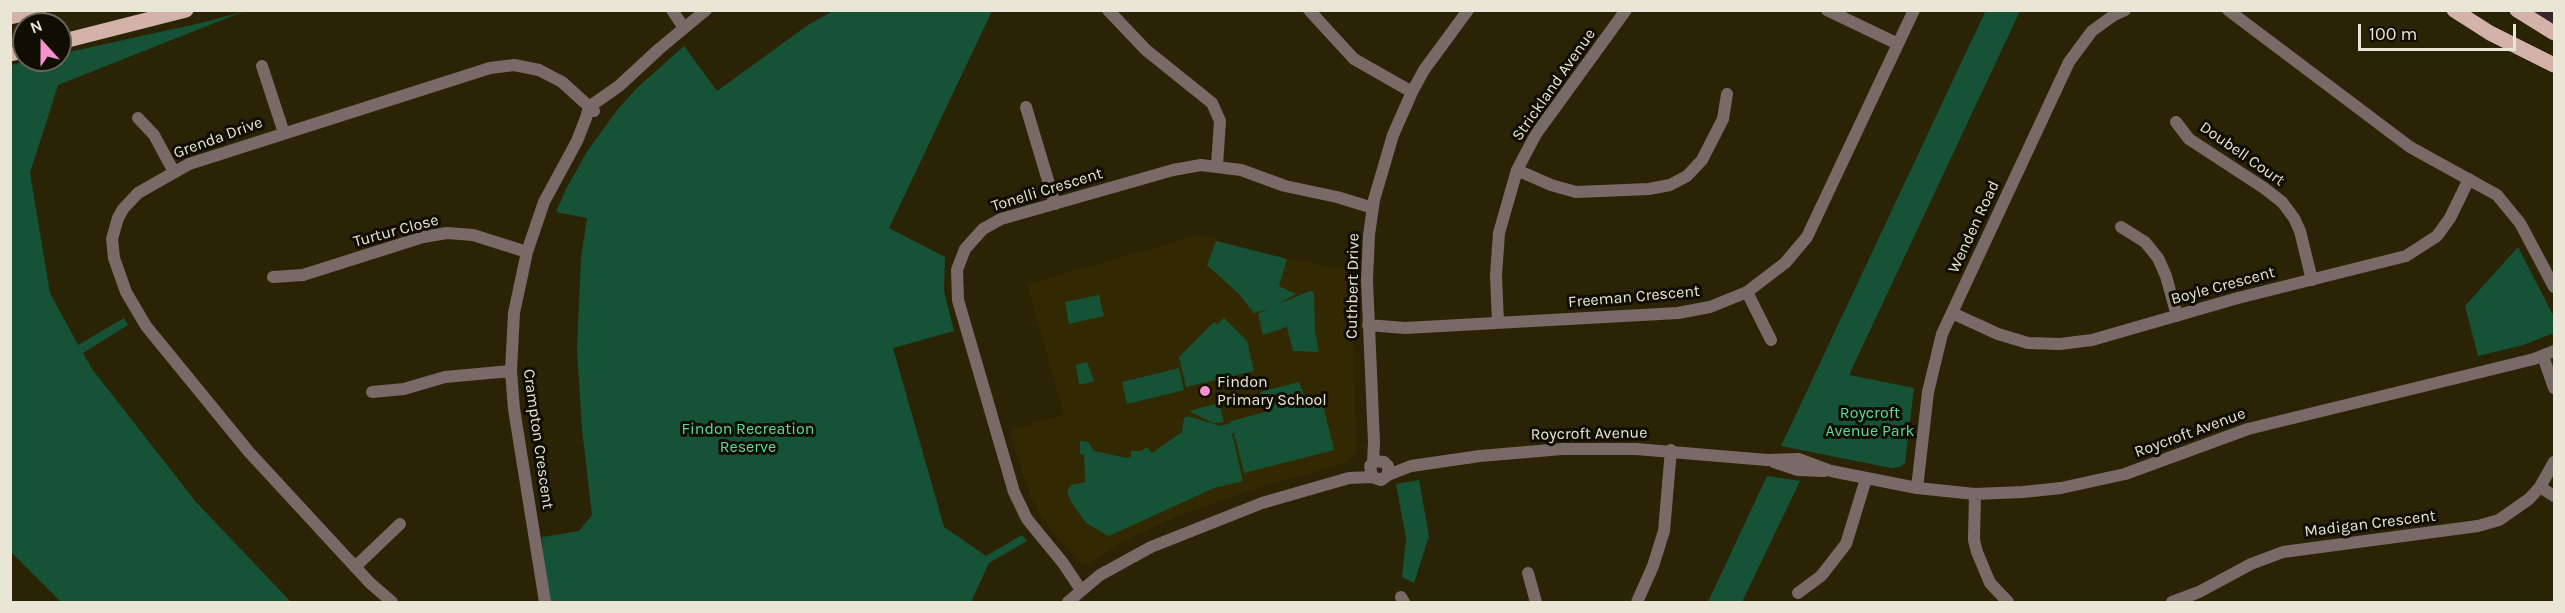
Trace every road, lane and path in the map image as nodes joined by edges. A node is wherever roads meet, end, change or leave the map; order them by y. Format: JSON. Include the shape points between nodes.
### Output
{"nodes":[{"id":1,"x":39,"y":10,"type":"edge"},
{"id":2,"x":186,"y":10,"type":"edge"},
{"id":3,"x":672,"y":10,"type":"edge"},
{"id":4,"x":706,"y":10,"type":"edge"},
{"id":5,"x":1107,"y":10,"type":"edge"},
{"id":6,"x":1309,"y":10,"type":"edge"},
{"id":7,"x":1468,"y":10,"type":"edge"},
{"id":8,"x":1626,"y":10,"type":"edge"},
{"id":9,"x":1827,"y":10,"type":"edge"},
{"id":10,"x":1914,"y":10,"type":"edge"},
{"id":11,"x":2125,"y":10,"type":"edge"},
{"id":12,"x":2228,"y":10,"type":"edge"},
{"id":13,"x":2454,"y":10,"type":"edge"},
{"id":14,"x":2517,"y":10,"type":"edge"},
{"id":15,"x":10,"y":17,"type":"edge"},
{"id":16,"x":684,"y":28,"type":"junction"},
{"id":17,"x":2554,"y":33,"type":"edge"},
{"id":18,"x":72,"y":39,"type":"edge"},
{"id":19,"x":1898,"y":44,"type":"junction"},
{"id":20,"x":2554,"y":65,"type":"edge"},
{"id":21,"x":262,"y":66,"type":"dead end"},
{"id":22,"x":1412,"y":92,"type":"junction"},
{"id":23,"x":1726,"y":94,"type":"dead end"},
{"id":24,"x":1026,"y":107,"type":"dead end"},
{"id":25,"x":591,"y":109,"type":"junction"},
{"id":26,"x":138,"y":118,"type":"dead end"},
{"id":27,"x":2176,"y":122,"type":"dead end"},
{"id":28,"x":284,"y":133,"type":"junction"},
{"id":29,"x":1217,"y":165,"type":"junction"},
{"id":30,"x":1517,"y":170,"type":"junction"},
{"id":31,"x":174,"y":172,"type":"junction"},
{"id":32,"x":2469,"y":179,"type":"junction"},
{"id":33,"x":1055,"y":204,"type":"junction"},
{"id":34,"x":1374,"y":204,"type":"junction"},
{"id":35,"x":2121,"y":227,"type":"dead end"},
{"id":36,"x":527,"y":252,"type":"junction"},
{"id":37,"x":273,"y":278,"type":"dead end"},
{"id":38,"x":2312,"y":280,"type":"junction"},
{"id":39,"x":2554,"y":287,"type":"edge"},
{"id":40,"x":1747,"y":292,"type":"junction"},
{"id":41,"x":1952,"y":313,"type":"junction"},
{"id":42,"x":2177,"y":316,"type":"junction"},
{"id":43,"x":1498,"y":323,"type":"junction"},
{"id":44,"x":1369,"y":329,"type":"junction"},
{"id":45,"x":1771,"y":340,"type":"dead end"},
{"id":46,"x":2549,"y":353,"type":"edge"},
{"id":47,"x":511,"y":371,"type":"junction"},
{"id":48,"x":2554,"y":388,"type":"edge"},
{"id":49,"x":372,"y":392,"type":"dead end"},
{"id":50,"x":1671,"y":450,"type":"junction"},
{"id":51,"x":1378,"y":462,"type":"junction"},
{"id":52,"x":2554,"y":462,"type":"edge"},
{"id":53,"x":1411,"y":466,"type":"junction"},
{"id":54,"x":1388,"y":474,"type":"junction"},
{"id":55,"x":1372,"y":477,"type":"junction"},
{"id":56,"x":1349,"y":478,"type":"junction"},
{"id":57,"x":1866,"y":479,"type":"junction"},
{"id":58,"x":2540,"y":487,"type":"junction"},
{"id":59,"x":1917,"y":488,"type":"junction"},
{"id":60,"x":1974,"y":494,"type":"junction"},
{"id":61,"x":2554,"y":496,"type":"edge"},
{"id":62,"x":400,"y":524,"type":"dead end"},
{"id":63,"x":355,"y":567,"type":"junction"},
{"id":64,"x":1528,"y":573,"type":"dead end"},
{"id":65,"x":1084,"y":587,"type":"junction"},
{"id":66,"x":1798,"y":593,"type":"dead end"},
{"id":67,"x":540,"y":602,"type":"edge"},
{"id":68,"x":392,"y":603,"type":"edge"},
{"id":69,"x":1068,"y":603,"type":"edge"},
{"id":70,"x":1536,"y":603,"type":"edge"},
{"id":71,"x":1637,"y":603,"type":"edge"},
{"id":72,"x":2008,"y":603,"type":"edge"},
{"id":73,"x":2172,"y":603,"type":"edge"}],
"edges":[{"from":1,"to":15,"type":"main road"},
{"from":2,"to":18,"type":"main road"},
{"from":3,"to":16,"type":"street"},
{"from":4,"to":16,"type":"street"},
{"from":5,"to":29,"type":"street","via":[[1146,50],[1212,103],[1220,121]]},
{"from":6,"to":22,"type":"street","via":[[1354,59]]},
{"from":7,"to":22,"type":"street","name":"Cuthbert Drive"},
{"from":8,"to":30,"type":"street","name":"Strickland Avenue","via":[[1536,134]]},
{"from":9,"to":19,"type":"street"},
{"from":10,"to":19,"type":"street","name":"Freeman Crescent"},
{"from":11,"to":41,"type":"street","name":"Wenden Road","via":[[2092,31],[2069,62]]},
{"from":12,"to":32,"type":"street","via":[[2409,147]]},
{"from":13,"to":20,"type":"main road"},
{"from":14,"to":17,"type":"main road"},
{"from":16,"to":25,"type":"street"},
{"from":19,"to":40,"type":"street","name":"Freeman Crescent","via":[[1807,237],[1785,263]]},
{"from":21,"to":28,"type":"street"},
{"from":22,"to":34,"type":"street","name":"Cuthbert Drive","via":[[1390,144]]},
{"from":23,"to":30,"type":"street","via":[[1723,119],[1702,160],[1688,176],[1670,185],[1576,192]]},
{"from":24,"to":33,"type":"street"},
{"from":25,"to":28,"type":"street","name":"Grenda Drive","via":[[551,75],[527,67],[502,66]]},
{"from":25,"to":36,"type":"street","name":"Crampton Crescent","via":[[544,202]]},
{"from":26,"to":31,"type":"street","via":[[154,135]]},
{"from":27,"to":38,"type":"street","name":"Doubell Court","via":[[2189,139],[2289,209],[2300,231]]},
{"from":28,"to":31,"type":"street","name":"Grenda Drive","via":[[210,156]]},
{"from":29,"to":33,"type":"street","name":"Tonelli Crescent","via":[[1173,170]]},
{"from":29,"to":34,"type":"street","name":"Tonelli Crescent","via":[[1285,186]]},
{"from":30,"to":43,"type":"street","name":"Strickland Avenue","via":[[1499,233]]},
{"from":31,"to":63,"type":"street","name":"Grenda Drive","via":[[138,193],[118,218],[112,249],[126,292],[156,339],[241,443]]},
{"from":32,"to":38,"type":"street","name":"Boyle Crescent","via":[[2444,227],[2417,251]]},
{"from":32,"to":39,"type":"street","via":[[2492,192],[2516,217]]},
{"from":33,"to":65,"type":"street","name":"Tonelli Crescent","via":[[1002,219],[983,229],[965,249],[957,280],[962,313],[1014,492],[1028,519]]},
{"from":34,"to":44,"type":"street","name":"Cuthbert Drive","via":[[1367,255]]},
{"from":35,"to":42,"type":"street","via":[[2145,242],[2158,258]]},
{"from":36,"to":37,"type":"street","name":"Turtur Close","via":[[472,235],[447,233],[303,275]]},
{"from":36,"to":47,"type":"street","name":"Crampton Crescent","via":[[514,313]]},
{"from":38,"to":42,"type":"street","name":"Boyle Crescent"},
{"from":40,"to":43,"type":"street","name":"Freeman Crescent","via":[[1710,307],[1678,313]]},
{"from":40,"to":45,"type":"street"},
{"from":41,"to":42,"type":"street","name":"Boyle Crescent","via":[[2010,338],[2044,345],[2092,340]]},
{"from":41,"to":59,"type":"street","name":"Wenden Road","via":[[1932,369]]},
{"from":43,"to":44,"type":"street","name":"Freeman Crescent","via":[[1391,332]]},
{"from":44,"to":51,"type":"street","name":"Cuthbert Drive"},
{"from":46,"to":48,"type":"street"},
{"from":46,"to":60,"type":"street","name":"Roycroft Avenue","via":[[2258,426],[2111,478],[2032,491]]},
{"from":47,"to":49,"type":"street","via":[[445,377],[393,391]]},
{"from":47,"to":67,"type":"street","name":"Crampton Crescent","via":[[535,531]]},
{"from":50,"to":53,"type":"street","name":"Roycroft Avenue","via":[[1518,452]]},
{"from":50,"to":57,"type":"street","name":"Roycroft Avenue","via":[[1767,460],[1799,459]]},
{"from":50,"to":71,"type":"street","via":[[1664,531]]},
{"from":51,"to":53,"type":"street","name":"Roycroft Avenue"},
{"from":51,"to":54,"type":"street","via":[[1388,466]]},
{"from":51,"to":55,"type":"street","via":[[1369,469]]},
{"from":51,"to":56,"type":"street"},
{"from":52,"to":58,"type":"street","name":"Madigan Crescent"},
{"from":53,"to":54,"type":"street","name":"Roycroft Avenue"},
{"from":54,"to":55,"type":"street","via":[[1381,480]]},
{"from":55,"to":56,"type":"street"},
{"from":56,"to":65,"type":"street","via":[[1263,503],[1151,547],[1116,564]]},
{"from":57,"to":59,"type":"street","name":"Roycroft Avenue"},
{"from":57,"to":66,"type":"street","via":[[1846,544],[1826,572]]},
{"from":58,"to":61,"type":"street"},
{"from":58,"to":73,"type":"street","name":"Madigan Crescent","via":[[2520,507],[2489,524],[2283,552]]},
{"from":59,"to":60,"type":"street","name":"Roycroft Avenue"},
{"from":60,"to":72,"type":"street","via":[[1977,552],[1990,583]]},
{"from":62,"to":63,"type":"street"},
{"from":63,"to":68,"type":"street","name":"Grenda Drive"},
{"from":64,"to":70,"type":"street"},
{"from":65,"to":69,"type":"street"}]}
